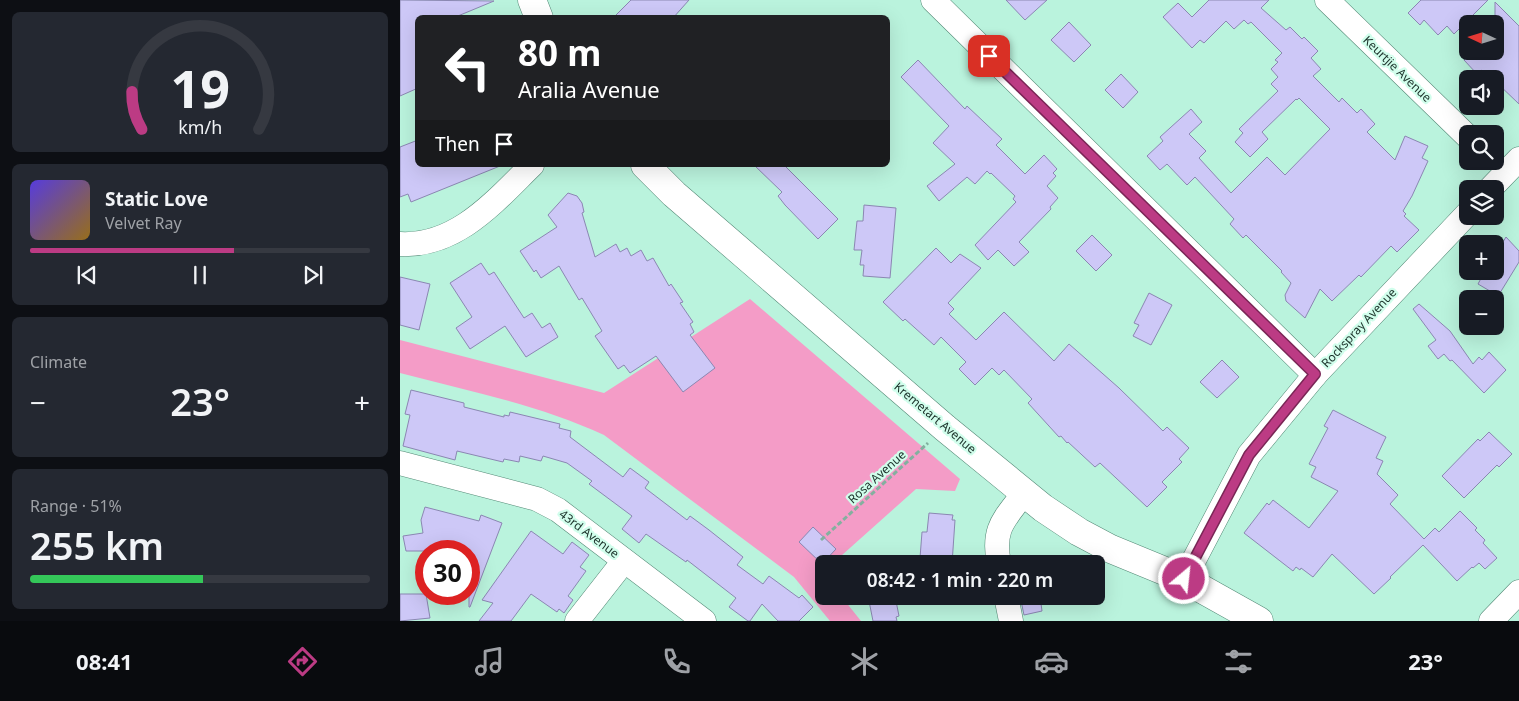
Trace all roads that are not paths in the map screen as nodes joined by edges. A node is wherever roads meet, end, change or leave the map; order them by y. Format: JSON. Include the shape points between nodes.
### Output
{"nodes":[{"id":1,"x":532,"y":0,"type":"edge"},
{"id":2,"x":932,"y":0,"type":"edge"},
{"id":3,"x":1327,"y":0,"type":"edge"},
{"id":4,"x":538,"y":15,"type":"edge"},
{"id":5,"x":1459,"y":128,"type":"edge"},
{"id":6,"x":530,"y":167,"type":"edge"},
{"id":7,"x":647,"y":167,"type":"edge"},
{"id":8,"x":1459,"y":222,"type":"edge"},
{"id":9,"x":400,"y":244,"type":"edge"},
{"id":10,"x":1315,"y":374,"type":"junction"},
{"id":11,"x":400,"y":464,"type":"edge"},
{"id":12,"x":1024,"y":494,"type":"junction"},
{"id":13,"x":998,"y":555,"type":"edge"},
{"id":14,"x":624,"y":560,"type":"junction"},
{"id":15,"x":1184,"y":579,"type":"junction"},
{"id":16,"x":1519,"y":592,"type":"edge"},
{"id":17,"x":1007,"y":605,"type":"edge"},
{"id":18,"x":577,"y":621,"type":"edge"},
{"id":19,"x":704,"y":621,"type":"edge"},
{"id":20,"x":1010,"y":621,"type":"edge"},
{"id":21,"x":1259,"y":621,"type":"edge"},
{"id":22,"x":1490,"y":621,"type":"edge"}],
"edges":[{"from":1,"to":4,"type":"street"},
{"from":2,"to":10,"type":"street"},
{"from":3,"to":5,"type":"street","name":"Keurtjie Avenue"},
{"from":6,"to":9,"type":"street","via":[[484,211],[452,233],[424,244]]},
{"from":7,"to":12,"type":"street","name":"Kremetart Avenue","via":[[674,194]]},
{"from":8,"to":10,"type":"street","name":"Rockspray Avenue"},
{"from":10,"to":15,"type":"street","name":"Rockspray Avenue","via":[[1249,455]]},
{"from":11,"to":14,"type":"street","name":"43rd Avenue","via":[[537,499],[558,510]]},
{"from":12,"to":13,"type":"street","via":[[998,530]]},
{"from":12,"to":15,"type":"street","name":"Kremetart Avenue","via":[[1078,532]]},
{"from":14,"to":18,"type":"street"},
{"from":14,"to":19,"type":"street","name":"43rd Avenue"},
{"from":15,"to":21,"type":"street","name":"Kremetart Avenue"},
{"from":16,"to":22,"type":"street"},
{"from":17,"to":20,"type":"street"}]}
